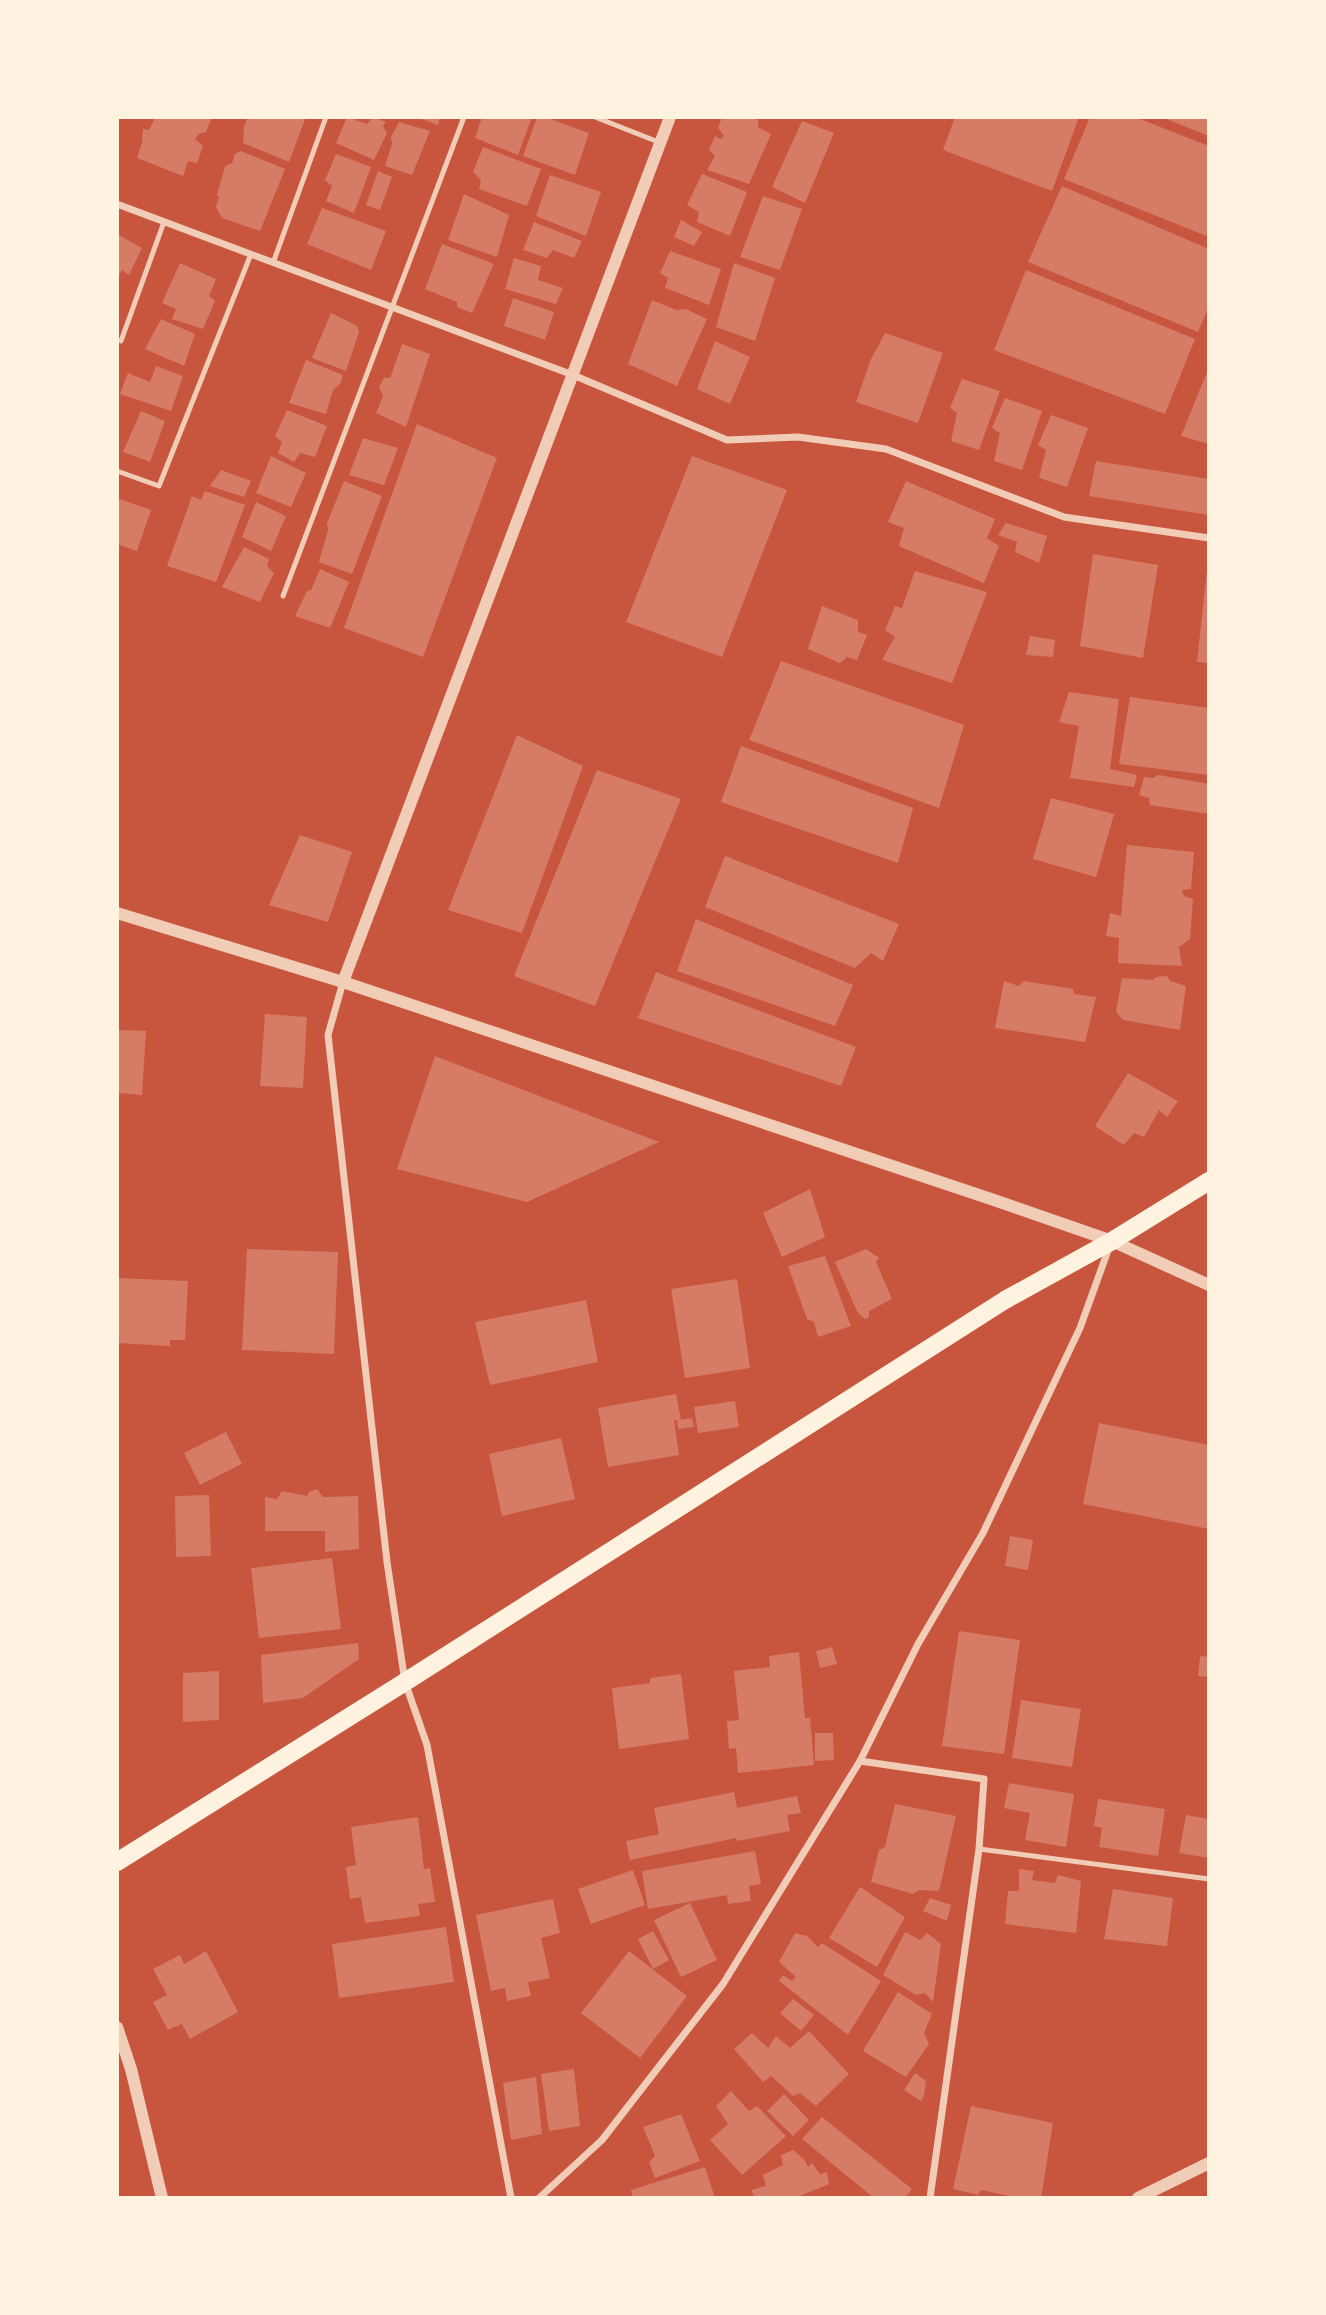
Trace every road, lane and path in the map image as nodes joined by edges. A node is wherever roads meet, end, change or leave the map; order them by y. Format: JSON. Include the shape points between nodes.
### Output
{"nodes":[{"id":1,"x":326,"y":117,"type":"edge"},
{"id":2,"x":464,"y":117,"type":"edge"},
{"id":3,"x":595,"y":117,"type":"edge"},
{"id":4,"x":670,"y":117,"type":"edge"},
{"id":5,"x":661,"y":143,"type":"junction"},
{"id":6,"x":117,"y":204,"type":"edge"},
{"id":7,"x":164,"y":222,"type":"junction"},
{"id":8,"x":251,"y":254,"type":"junction"},
{"id":9,"x":273,"y":263,"type":"junction"},
{"id":10,"x":393,"y":307,"type":"junction"},
{"id":11,"x":121,"y":341,"type":"dead end"},
{"id":12,"x":573,"y":375,"type":"junction"},
{"id":13,"x":117,"y":471,"type":"edge"},
{"id":14,"x":1209,"y":538,"type":"edge"},
{"id":15,"x":283,"y":596,"type":"dead end"},
{"id":16,"x":117,"y":913,"type":"edge"},
{"id":17,"x":344,"y":982,"type":"junction"},
{"id":18,"x":1209,"y":1181,"type":"edge"},
{"id":19,"x":1112,"y":1241,"type":"junction"},
{"id":20,"x":1209,"y":1285,"type":"edge"},
{"id":21,"x":405,"y":1682,"type":"junction"},
{"id":22,"x":860,"y":1761,"type":"junction"},
{"id":23,"x":979,"y":1849,"type":"junction"},
{"id":24,"x":117,"y":1862,"type":"edge"},
{"id":25,"x":1209,"y":1879,"type":"edge"},
{"id":26,"x":117,"y":2027,"type":"edge"},
{"id":27,"x":1209,"y":2163,"type":"edge"},
{"id":28,"x":162,"y":2198,"type":"edge"},
{"id":29,"x":511,"y":2198,"type":"edge"},
{"id":30,"x":539,"y":2198,"type":"edge"},
{"id":31,"x":930,"y":2198,"type":"edge"},
{"id":32,"x":1139,"y":2198,"type":"edge"}],
"edges":[{"from":1,"to":9,"type":"lane"},
{"from":2,"to":10,"type":"lane"},
{"from":3,"to":5,"type":"lane"},
{"from":4,"to":5,"type":"street"},
{"from":5,"to":12,"type":"street"},
{"from":6,"to":7,"type":"street"},
{"from":7,"to":8,"type":"street"},
{"from":7,"to":11,"type":"lane"},
{"from":8,"to":9,"type":"street"},
{"from":8,"to":13,"type":"lane","via":[[159,486]]},
{"from":9,"to":10,"type":"street"},
{"from":10,"to":12,"type":"street"},
{"from":10,"to":15,"type":"lane"},
{"from":12,"to":14,"type":"street","via":[[727,440],[798,437],[886,449],[1064,517]]},
{"from":12,"to":17,"type":"street"},
{"from":16,"to":17,"type":"street"},
{"from":17,"to":19,"type":"street"},
{"from":17,"to":21,"type":"street","via":[[328,1035],[387,1562]]},
{"from":18,"to":19,"type":"main road"},
{"from":19,"to":20,"type":"street"},
{"from":19,"to":21,"type":"main road","via":[[1005,1300]]},
{"from":19,"to":22,"type":"street","via":[[1080,1328],[983,1532],[918,1644]]},
{"from":21,"to":24,"type":"main road"},
{"from":21,"to":29,"type":"street","via":[[427,1745]]},
{"from":22,"to":23,"type":"street","via":[[984,1779]]},
{"from":22,"to":30,"type":"street","via":[[723,1984],[602,2140]]},
{"from":23,"to":25,"type":"lane"},
{"from":23,"to":31,"type":"street"},
{"from":26,"to":28,"type":"street"},
{"from":27,"to":32,"type":"street"}]}
